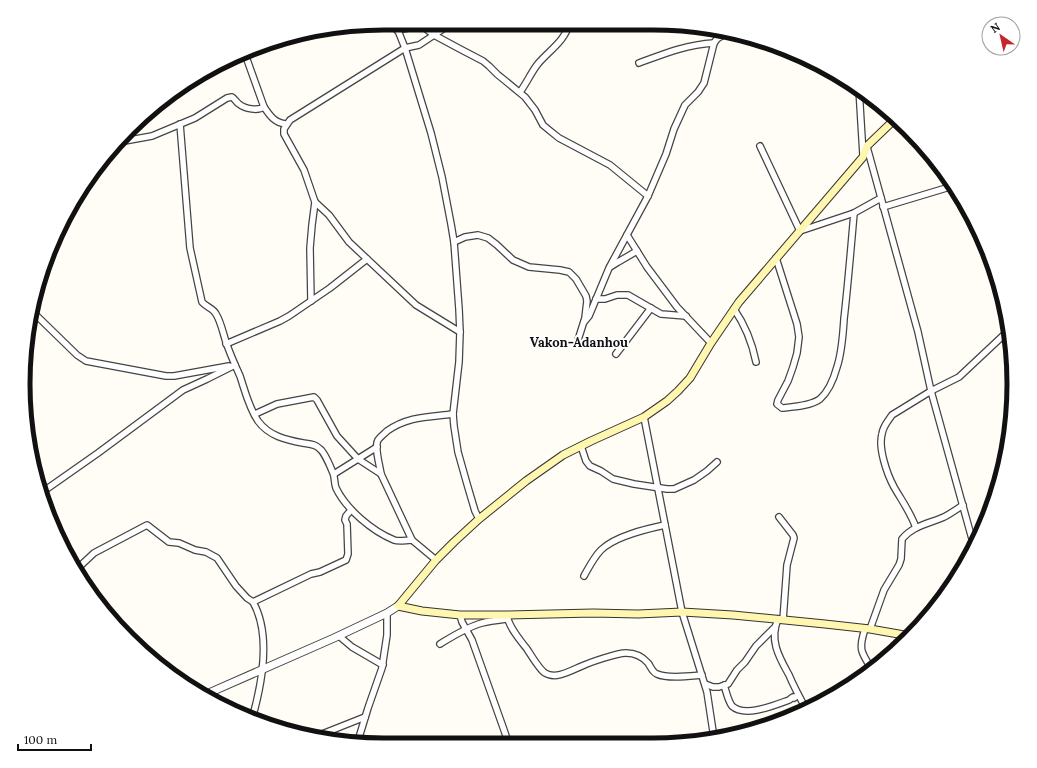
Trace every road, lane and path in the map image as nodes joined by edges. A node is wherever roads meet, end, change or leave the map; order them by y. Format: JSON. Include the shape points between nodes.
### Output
{"nodes":[{"id":1,"x":397,"y":30,"type":"edge"},
{"id":2,"x":428,"y":30,"type":"edge"},
{"id":3,"x":442,"y":30,"type":"edge"},
{"id":4,"x":567,"y":30,"type":"edge"},
{"id":5,"x":434,"y":35,"type":"junction"},
{"id":6,"x":721,"y":37,"type":"edge"},
{"id":7,"x":714,"y":43,"type":"junction"},
{"id":8,"x":405,"y":48,"type":"junction"},
{"id":9,"x":246,"y":58,"type":"edge"},
{"id":10,"x":639,"y":63,"type":"dead end"},
{"id":11,"x":520,"y":92,"type":"junction"},
{"id":12,"x":859,"y":96,"type":"edge"},
{"id":13,"x":264,"y":107,"type":"junction"},
{"id":14,"x":891,"y":123,"type":"edge"},
{"id":15,"x":180,"y":124,"type":"junction"},
{"id":16,"x":286,"y":124,"type":"junction"},
{"id":17,"x":128,"y":140,"type":"edge"},
{"id":18,"x":760,"y":146,"type":"dead end"},
{"id":19,"x":866,"y":146,"type":"junction"},
{"id":20,"x":863,"y":157,"type":"junction"},
{"id":21,"x":947,"y":188,"type":"edge"},
{"id":22,"x":648,"y":196,"type":"junction"},
{"id":23,"x":881,"y":198,"type":"junction"},
{"id":24,"x":315,"y":202,"type":"junction"},
{"id":25,"x":883,"y":206,"type":"junction"},
{"id":26,"x":854,"y":213,"type":"junction"},
{"id":27,"x":800,"y":231,"type":"junction"},
{"id":28,"x":627,"y":235,"type":"junction"},
{"id":29,"x":454,"y":242,"type":"junction"},
{"id":30,"x":637,"y":251,"type":"junction"},
{"id":31,"x":776,"y":258,"type":"junction"},
{"id":32,"x":367,"y":259,"type":"junction"},
{"id":33,"x":608,"y":268,"type":"junction"},
{"id":34,"x":596,"y":299,"type":"junction"},
{"id":35,"x":311,"y":301,"type":"junction"},
{"id":36,"x":651,"y":308,"type":"junction"},
{"id":37,"x":734,"y":309,"type":"junction"},
{"id":38,"x":37,"y":316,"type":"edge"},
{"id":39,"x":686,"y":316,"type":"junction"},
{"id":40,"x":584,"y":322,"type":"junction"},
{"id":41,"x":460,"y":332,"type":"junction"},
{"id":42,"x":1004,"y":335,"type":"edge"},
{"id":43,"x":578,"y":340,"type":"dead end"},
{"id":44,"x":711,"y":343,"type":"junction"},
{"id":45,"x":226,"y":344,"type":"junction"},
{"id":46,"x":616,"y":354,"type":"dead end"},
{"id":47,"x":756,"y":362,"type":"dead end"},
{"id":48,"x":235,"y":364,"type":"junction"},
{"id":49,"x":931,"y":391,"type":"junction"},
{"id":50,"x":255,"y":414,"type":"junction"},
{"id":51,"x":453,"y":414,"type":"junction"},
{"id":52,"x":644,"y":417,"type":"junction"},
{"id":53,"x":581,"y":446,"type":"junction"},
{"id":54,"x":377,"y":447,"type":"junction"},
{"id":55,"x":358,"y":459,"type":"junction"},
{"id":56,"x":717,"y":462,"type":"dead end"},
{"id":57,"x":334,"y":474,"type":"junction"},
{"id":58,"x":381,"y":474,"type":"junction"},
{"id":59,"x":658,"y":488,"type":"junction"},
{"id":60,"x":46,"y":489,"type":"edge"},
{"id":61,"x":963,"y":505,"type":"junction"},
{"id":62,"x":351,"y":510,"type":"junction"},
{"id":63,"x":779,"y":517,"type":"dead end"},
{"id":64,"x":479,"y":519,"type":"junction"},
{"id":65,"x":665,"y":525,"type":"junction"},
{"id":66,"x":916,"y":528,"type":"junction"},
{"id":67,"x":972,"y":537,"type":"edge"},
{"id":68,"x":412,"y":540,"type":"junction"},
{"id":69,"x":436,"y":560,"type":"junction"},
{"id":70,"x":80,"y":566,"type":"edge"},
{"id":71,"x":584,"y":576,"type":"dead end"},
{"id":72,"x":253,"y":602,"type":"junction"},
{"id":73,"x":398,"y":606,"type":"junction"},
{"id":74,"x":682,"y":612,"type":"junction"},
{"id":75,"x":388,"y":613,"type":"junction"},
{"id":76,"x":460,"y":615,"type":"junction"},
{"id":77,"x":507,"y":617,"type":"junction"},
{"id":78,"x":781,"y":619,"type":"junction"},
{"id":79,"x":774,"y":627,"type":"junction"},
{"id":80,"x":868,"y":629,"type":"junction"},
{"id":81,"x":466,"y":630,"type":"junction"},
{"id":82,"x":902,"y":635,"type":"edge"},
{"id":83,"x":339,"y":636,"type":"junction"},
{"id":84,"x":440,"y":644,"type":"dead end"},
{"id":85,"x":383,"y":665,"type":"junction"},
{"id":86,"x":869,"y":665,"type":"edge"},
{"id":87,"x":261,"y":671,"type":"junction"},
{"id":88,"x":702,"y":675,"type":"junction"},
{"id":89,"x":705,"y":684,"type":"junction"},
{"id":90,"x":724,"y":685,"type":"junction"},
{"id":91,"x":210,"y":693,"type":"edge"},
{"id":92,"x":798,"y":694,"type":"junction"},
{"id":93,"x":803,"y":704,"type":"edge"},
{"id":94,"x":254,"y":713,"type":"edge"},
{"id":95,"x":365,"y":717,"type":"junction"},
{"id":96,"x":325,"y":733,"type":"edge"},
{"id":97,"x":713,"y":733,"type":"edge"},
{"id":98,"x":359,"y":737,"type":"edge"},
{"id":99,"x":507,"y":738,"type":"edge"}],
"edges":[{"from":1,"to":8,"type":"street"},
{"from":2,"to":5,"type":"street"},
{"from":3,"to":5,"type":"street"},
{"from":4,"to":11,"type":"street","via":[[538,64]]},
{"from":5,"to":8,"type":"street","via":[[419,45]]},
{"from":5,"to":11,"type":"street","via":[[483,61]]},
{"from":6,"to":7,"type":"street"},
{"from":7,"to":10,"type":"street","via":[[684,47]]},
{"from":7,"to":22,"type":"street","via":[[704,83],[685,105]]},
{"from":8,"to":16,"type":"street"},
{"from":8,"to":29,"type":"street","via":[[431,133]]},
{"from":9,"to":13,"type":"street"},
{"from":11,"to":22,"type":"street","via":[[549,130],[610,165]]},
{"from":12,"to":20,"type":"street"},
{"from":13,"to":15,"type":"street","via":[[245,107],[232,97],[227,98],[195,118]]},
{"from":13,"to":16,"type":"street","via":[[280,124]]},
{"from":14,"to":19,"type":"main road"},
{"from":15,"to":17,"type":"street","via":[[152,136]]},
{"from":15,"to":45,"type":"street","via":[[190,248],[202,302],[215,312]]},
{"from":16,"to":24,"type":"street","via":[[284,134],[304,170]]},
{"from":18,"to":27,"type":"street"},
{"from":19,"to":20,"type":"main road"},
{"from":19,"to":23,"type":"street"},
{"from":20,"to":27,"type":"main road"},
{"from":21,"to":25,"type":"street"},
{"from":22,"to":28,"type":"street"},
{"from":23,"to":25,"type":"street"},
{"from":23,"to":26,"type":"street"},
{"from":24,"to":32,"type":"street"},
{"from":24,"to":35,"type":"street","via":[[310,248]]},
{"from":25,"to":49,"type":"street","via":[[918,332]]},
{"from":26,"to":27,"type":"street"},
{"from":26,"to":31,"type":"street","via":[[841,353],[837,367],[827,391],[819,399],[792,408],[782,408],[777,404],[793,367],[799,337]]},
{"from":27,"to":31,"type":"main road"},
{"from":28,"to":30,"type":"street"},
{"from":28,"to":33,"type":"street"},
{"from":29,"to":40,"type":"street","via":[[478,235],[488,238],[513,260],[529,267],[569,272],[586,296]]},
{"from":29,"to":41,"type":"street"},
{"from":30,"to":33,"type":"street"},
{"from":30,"to":39,"type":"street"},
{"from":31,"to":37,"type":"main road"},
{"from":32,"to":35,"type":"street"},
{"from":32,"to":41,"type":"street","via":[[416,305]]},
{"from":33,"to":34,"type":"street"},
{"from":34,"to":36,"type":"street","via":[[628,295]]},
{"from":34,"to":40,"type":"street"},
{"from":35,"to":45,"type":"street","via":[[280,321]]},
{"from":36,"to":39,"type":"street","via":[[661,314]]},
{"from":36,"to":46,"type":"street"},
{"from":37,"to":44,"type":"main road"},
{"from":37,"to":47,"type":"street","via":[[742,320]]},
{"from":38,"to":48,"type":"street","via":[[86,361],[166,376]]},
{"from":39,"to":44,"type":"street"},
{"from":40,"to":43,"type":"street"},
{"from":41,"to":51,"type":"street"},
{"from":42,"to":49,"type":"street","via":[[959,377]]},
{"from":44,"to":52,"type":"main road","via":[[690,378],[668,401]]},
{"from":45,"to":48,"type":"street"},
{"from":48,"to":50,"type":"street"},
{"from":48,"to":60,"type":"street","via":[[183,390]]},
{"from":49,"to":61,"type":"street"},
{"from":49,"to":66,"type":"street","via":[[892,415],[884,427],[881,441],[884,459],[894,487],[908,508]]},
{"from":50,"to":55,"type":"street","via":[[277,404],[314,397],[337,436]]},
{"from":50,"to":57,"type":"street","via":[[265,429],[275,436],[315,445]]},
{"from":51,"to":54,"type":"street","via":[[412,419],[395,426],[378,440]]},
{"from":51,"to":64,"type":"street","via":[[458,452]]},
{"from":52,"to":53,"type":"main road"},
{"from":52,"to":59,"type":"street"},
{"from":53,"to":59,"type":"street","via":[[590,466],[613,479]]},
{"from":53,"to":64,"type":"main road","via":[[526,481]]},
{"from":54,"to":55,"type":"street"},
{"from":54,"to":58,"type":"street"},
{"from":55,"to":57,"type":"street"},
{"from":55,"to":58,"type":"street"},
{"from":56,"to":59,"type":"street","via":[[694,480],[674,489]]},
{"from":57,"to":62,"type":"street","via":[[335,486]]},
{"from":58,"to":68,"type":"street"},
{"from":59,"to":65,"type":"street"},
{"from":61,"to":66,"type":"street"},
{"from":61,"to":67,"type":"street"},
{"from":62,"to":68,"type":"street","via":[[371,527],[394,540]]},
{"from":62,"to":72,"type":"street","via":[[345,520],[348,554],[346,560]]},
{"from":63,"to":78,"type":"street","via":[[794,538],[786,565]]},
{"from":64,"to":69,"type":"main road"},
{"from":65,"to":71,"type":"street","via":[[608,544],[600,551]]},
{"from":65,"to":74,"type":"street"},
{"from":66,"to":80,"type":"street","via":[[902,539],[899,566],[884,590]]},
{"from":68,"to":69,"type":"street"},
{"from":69,"to":73,"type":"main road"},
{"from":70,"to":72,"type":"street","via":[[94,554],[147,525],[169,542],[206,552],[217,558],[236,586]]},
{"from":72,"to":87,"type":"street","via":[[258,611],[262,632]]},
{"from":73,"to":75,"type":"street"},
{"from":73,"to":76,"type":"main road"},
{"from":74,"to":77,"type":"main road"},
{"from":74,"to":78,"type":"main road"},
{"from":74,"to":88,"type":"street"},
{"from":75,"to":83,"type":"street"},
{"from":75,"to":85,"type":"street","via":[[388,635]]},
{"from":76,"to":77,"type":"main road"},
{"from":76,"to":81,"type":"street"},
{"from":77,"to":81,"type":"street"},
{"from":77,"to":88,"type":"street","via":[[543,672],[550,676],[624,653],[642,657],[657,674],[674,677]]},
{"from":78,"to":79,"type":"street"},
{"from":78,"to":80,"type":"main road"},
{"from":79,"to":90,"type":"street","via":[[756,646],[732,680]]},
{"from":79,"to":92,"type":"street","via":[[777,652]]},
{"from":80,"to":82,"type":"main road"},
{"from":80,"to":86,"type":"street","via":[[861,648]]},
{"from":81,"to":84,"type":"street"},
{"from":81,"to":99,"type":"street","via":[[472,640]]},
{"from":83,"to":85,"type":"street","via":[[352,647]]},
{"from":83,"to":87,"type":"street"},
{"from":85,"to":95,"type":"street"},
{"from":87,"to":91,"type":"street"},
{"from":87,"to":94,"type":"street"},
{"from":88,"to":89,"type":"street"},
{"from":89,"to":90,"type":"street","via":[[714,687]]},
{"from":89,"to":97,"type":"street"},
{"from":90,"to":92,"type":"street","via":[[731,705],[739,710],[753,711],[789,700]]},
{"from":92,"to":93,"type":"street"},
{"from":95,"to":96,"type":"street"},
{"from":95,"to":98,"type":"street"}]}
